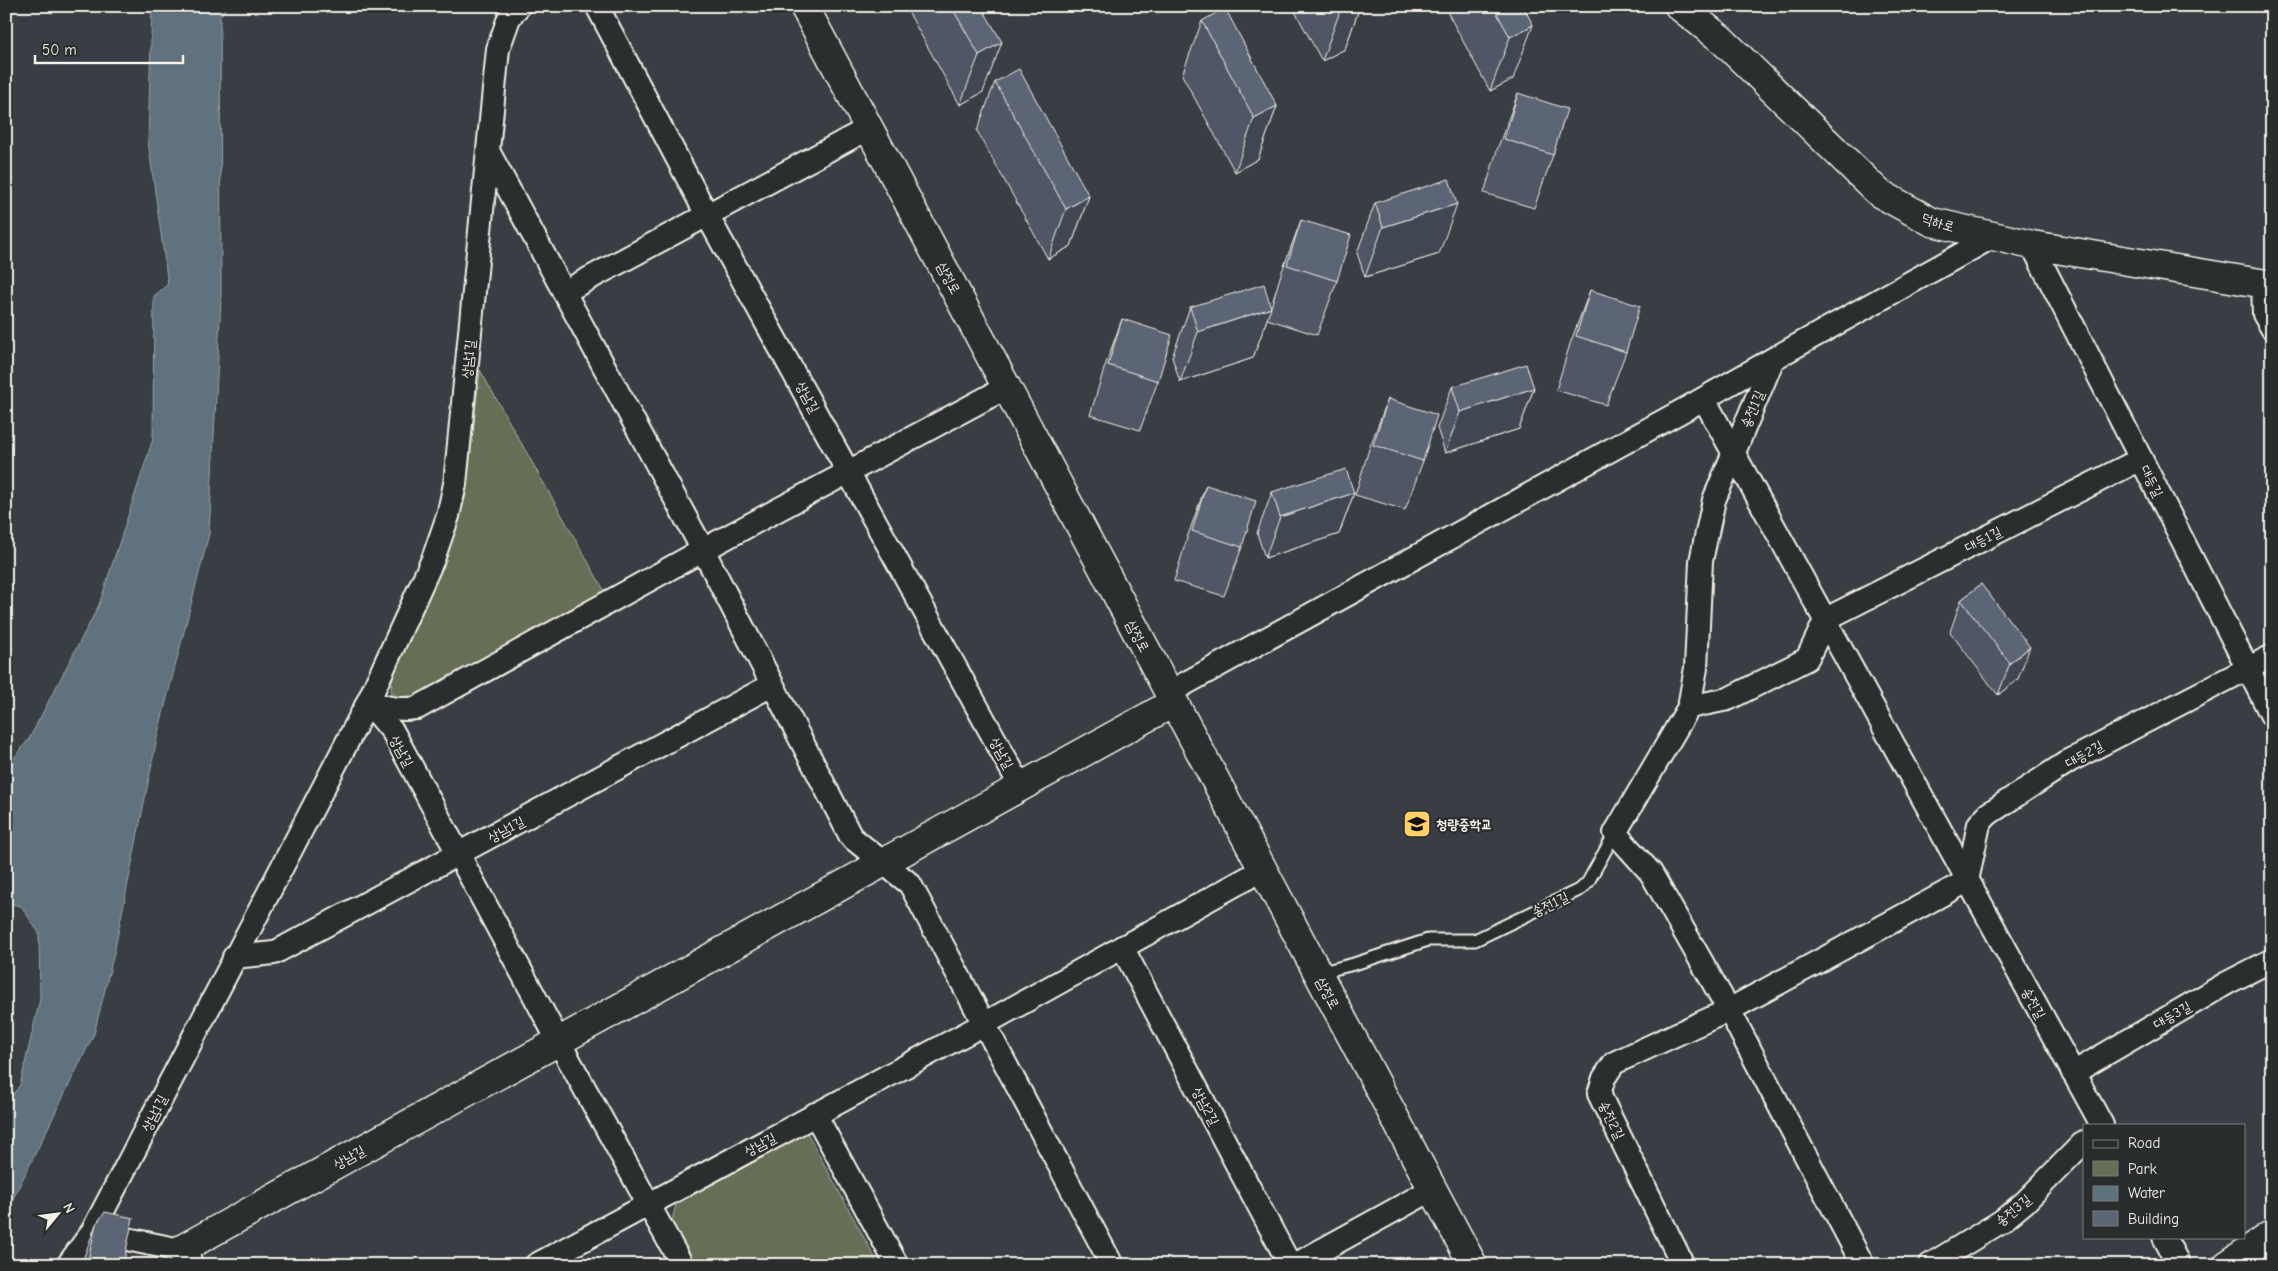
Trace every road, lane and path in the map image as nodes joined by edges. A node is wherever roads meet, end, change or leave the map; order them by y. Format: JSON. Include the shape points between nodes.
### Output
{"nodes":[{"id":1,"x":519,"y":6,"type":"edge"},
{"id":2,"x":596,"y":6,"type":"edge"},
{"id":3,"x":804,"y":6,"type":"edge"},
{"id":4,"x":1680,"y":6,"type":"edge"},
{"id":5,"x":869,"y":128,"type":"junction"},
{"id":6,"x":488,"y":151,"type":"junction"},
{"id":7,"x":707,"y":215,"type":"junction"},
{"id":8,"x":1994,"y":236,"type":"junction"},
{"id":9,"x":2032,"y":245,"type":"junction"},
{"id":10,"x":2267,"y":285,"type":"edge"},
{"id":11,"x":564,"y":292,"type":"junction"},
{"id":12,"x":2272,"y":328,"type":"edge"},
{"id":13,"x":1773,"y":359,"type":"junction"},
{"id":14,"x":1006,"y":388,"type":"junction"},
{"id":15,"x":1704,"y":399,"type":"junction"},
{"id":16,"x":1734,"y":452,"type":"junction"},
{"id":17,"x":2141,"y":459,"type":"junction"},
{"id":18,"x":849,"y":472,"type":"junction"},
{"id":19,"x":702,"y":550,"type":"junction"},
{"id":20,"x":1826,"y":619,"type":"junction"},
{"id":21,"x":2272,"y":656,"type":"edge"},
{"id":22,"x":2247,"y":668,"type":"junction"},
{"id":23,"x":772,"y":685,"type":"junction"},
{"id":24,"x":1170,"y":698,"type":"junction"},
{"id":25,"x":368,"y":702,"type":"junction"},
{"id":26,"x":1689,"y":707,"type":"junction"},
{"id":27,"x":2272,"y":716,"type":"edge"},
{"id":28,"x":1021,"y":787,"type":"junction"},
{"id":29,"x":1615,"y":833,"type":"junction"},
{"id":30,"x":458,"y":854,"type":"junction"},
{"id":31,"x":882,"y":864,"type":"junction"},
{"id":32,"x":1262,"y":870,"type":"junction"},
{"id":33,"x":1967,"y":881,"type":"junction"},
{"id":34,"x":1122,"y":947,"type":"junction"},
{"id":35,"x":234,"y":957,"type":"junction"},
{"id":36,"x":2272,"y":960,"type":"edge"},
{"id":37,"x":1317,"y":973,"type":"junction"},
{"id":38,"x":1729,"y":1010,"type":"junction"},
{"id":39,"x":984,"y":1024,"type":"junction"},
{"id":40,"x":559,"y":1042,"type":"junction"},
{"id":41,"x":2073,"y":1073,"type":"junction"},
{"id":42,"x":816,"y":1114,"type":"junction"},
{"id":43,"x":2101,"y":1124,"type":"edge"},
{"id":44,"x":2083,"y":1143,"type":"edge"},
{"id":45,"x":1433,"y":1189,"type":"junction"},
{"id":46,"x":648,"y":1204,"type":"junction"},
{"id":47,"x":92,"y":1232,"type":"junction"},
{"id":48,"x":2272,"y":1234,"type":"edge"},
{"id":49,"x":2165,"y":1238,"type":"edge"},
{"id":50,"x":185,"y":1257,"type":"edge"},
{"id":51,"x":68,"y":1265,"type":"edge"},
{"id":52,"x":536,"y":1265,"type":"edge"},
{"id":53,"x":682,"y":1265,"type":"edge"},
{"id":54,"x":897,"y":1265,"type":"edge"},
{"id":55,"x":1112,"y":1265,"type":"edge"},
{"id":56,"x":1290,"y":1265,"type":"edge"},
{"id":57,"x":1295,"y":1265,"type":"edge"},
{"id":58,"x":1473,"y":1265,"type":"edge"},
{"id":59,"x":1683,"y":1265,"type":"edge"},
{"id":60,"x":1863,"y":1265,"type":"edge"},
{"id":61,"x":1930,"y":1265,"type":"edge"},
{"id":62,"x":2179,"y":1265,"type":"edge"},
{"id":63,"x":2227,"y":1265,"type":"edge"}],
"edges":[{"from":1,"to":6,"type":"street","name":"상남1길","via":[[509,18],[498,49]]},
{"from":2,"to":7,"type":"street","name":"상남길"},
{"from":3,"to":5,"type":"street","name":"삼정로"},
{"from":4,"to":8,"type":"street","name":"덕하로","via":[[1721,39],[1879,193],[1932,222]]},
{"from":5,"to":7,"type":"street"},
{"from":5,"to":14,"type":"street","name":"삼정로"},
{"from":6,"to":11,"type":"street"},
{"from":6,"to":25,"type":"street","name":"상남1길","via":[[455,484],[448,516],[432,559]]},
{"from":7,"to":11,"type":"street"},
{"from":7,"to":18,"type":"street","name":"상남길"},
{"from":8,"to":9,"type":"street","name":"덕하로"},
{"from":8,"to":13,"type":"street"},
{"from":9,"to":10,"type":"street","name":"덕하로"},
{"from":9,"to":17,"type":"street","name":"대등길"},
{"from":10,"to":12,"type":"street","via":[[2264,314]]},
{"from":11,"to":19,"type":"street"},
{"from":13,"to":15,"type":"street"},
{"from":13,"to":16,"type":"street","name":"송전1길"},
{"from":14,"to":18,"type":"street"},
{"from":14,"to":24,"type":"street","name":"삼정로"},
{"from":15,"to":16,"type":"street","name":"송전길"},
{"from":15,"to":24,"type":"street"},
{"from":16,"to":20,"type":"street","name":"송전길"},
{"from":16,"to":26,"type":"street","name":"송전1길","via":[[1714,500],[1701,561],[1696,668]]},
{"from":17,"to":20,"type":"street","name":"대등1길"},
{"from":17,"to":22,"type":"street","name":"대등길"},
{"from":18,"to":19,"type":"street"},
{"from":18,"to":28,"type":"street","name":"상남길"},
{"from":19,"to":23,"type":"street"},
{"from":19,"to":25,"type":"street","via":[[417,708],[404,710]]},
{"from":20,"to":26,"type":"street","via":[[1807,659],[1728,699]]},
{"from":20,"to":33,"type":"street","name":"송전길"},
{"from":21,"to":22,"type":"street","name":"대등2길"},
{"from":22,"to":27,"type":"street","name":"대등길"},
{"from":22,"to":33,"type":"street","name":"대등2길","via":[[2069,761],[1988,814],[1979,824]]},
{"from":23,"to":30,"type":"street","name":"상남1길"},
{"from":23,"to":31,"type":"street","via":[[851,837]]},
{"from":24,"to":28,"type":"street","name":"상남길"},
{"from":24,"to":32,"type":"street","name":"삼정로"},
{"from":25,"to":30,"type":"street","name":"상남길","via":[[392,732]]},
{"from":25,"to":35,"type":"street","name":"상남1길"},
{"from":26,"to":29,"type":"street","name":"송전1길"},
{"from":28,"to":31,"type":"street","name":"상남길"},
{"from":29,"to":37,"type":"lane","name":"송전1길","via":[[1581,889],[1475,940],[1428,940]]},
{"from":29,"to":38,"type":"street","via":[[1651,873]]},
{"from":30,"to":35,"type":"street","name":"상남1길","via":[[274,953]]},
{"from":30,"to":40,"type":"street","name":"상남길"},
{"from":31,"to":39,"type":"street","via":[[910,884]]},
{"from":31,"to":40,"type":"street","name":"상남길"},
{"from":32,"to":34,"type":"street","name":"상남길"},
{"from":32,"to":37,"type":"street","name":"삼정로"},
{"from":33,"to":38,"type":"street","name":"송전2길"},
{"from":33,"to":41,"type":"street","name":"송전길"},
{"from":34,"to":39,"type":"street","name":"상남길"},
{"from":34,"to":56,"type":"street","name":"상남2길"},
{"from":35,"to":47,"type":"street","name":"상남1길"},
{"from":36,"to":41,"type":"street","name":"대등3길"},
{"from":37,"to":45,"type":"street","name":"삼정로"},
{"from":38,"to":59,"type":"street","name":"송전2길","via":[[1614,1063],[1598,1094]]},
{"from":38,"to":60,"type":"street"},
{"from":39,"to":42,"type":"street","name":"상남길"},
{"from":39,"to":55,"type":"street"},
{"from":40,"to":46,"type":"street"},
{"from":40,"to":50,"type":"street","name":"상남길"},
{"from":41,"to":43,"type":"street","name":"송전길"},
{"from":42,"to":46,"type":"street","name":"상남길"},
{"from":42,"to":54,"type":"street"},
{"from":44,"to":61,"type":"street","name":"송전3길","via":[[2002,1221]]},
{"from":45,"to":57,"type":"street"},
{"from":45,"to":58,"type":"street","name":"삼정로"},
{"from":46,"to":52,"type":"street","name":"상남길"},
{"from":46,"to":53,"type":"street"},
{"from":47,"to":50,"type":"street"},
{"from":47,"to":51,"type":"street","name":"상남1길"},
{"from":48,"to":63,"type":"street"},
{"from":49,"to":62,"type":"street"}]}
